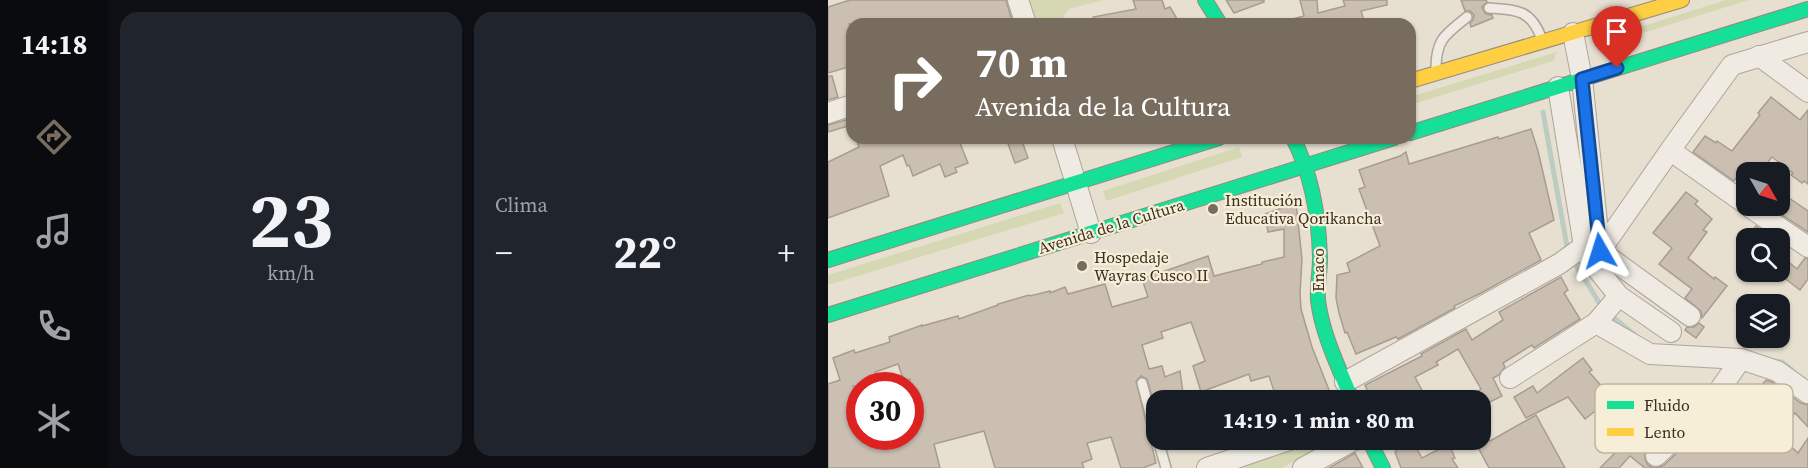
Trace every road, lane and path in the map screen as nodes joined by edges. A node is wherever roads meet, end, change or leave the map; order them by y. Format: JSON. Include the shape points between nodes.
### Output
{"nodes":[{"id":1,"x":1018,"y":0,"type":"edge"},
{"id":2,"x":1205,"y":0,"type":"edge"},
{"id":3,"x":1682,"y":0,"type":"edge"},
{"id":4,"x":1489,"y":9,"type":"dead end"},
{"id":5,"x":1808,"y":9,"type":"edge"},
{"id":6,"x":1467,"y":17,"type":"dead end"},
{"id":7,"x":1024,"y":18,"type":"edge"},
{"id":8,"x":1216,"y":18,"type":"edge"},
{"id":9,"x":1572,"y":33,"type":"junction"},
{"id":10,"x":1543,"y":42,"type":"junction"},
{"id":11,"x":1808,"y":42,"type":"edge"},
{"id":12,"x":1760,"y":57,"type":"junction"},
{"id":13,"x":1436,"y":73,"type":"junction"},
{"id":14,"x":1416,"y":79,"type":"edge"},
{"id":15,"x":1582,"y":79,"type":"junction"},
{"id":16,"x":1558,"y":87,"type":"junction"},
{"id":17,"x":1808,"y":92,"type":"edge"},
{"id":18,"x":846,"y":107,"type":"edge"},
{"id":19,"x":828,"y":113,"type":"edge"},
{"id":20,"x":1416,"y":131,"type":"edge"},
{"id":21,"x":1064,"y":144,"type":"edge"},
{"id":22,"x":1200,"y":144,"type":"edge"},
{"id":23,"x":1296,"y":144,"type":"edge"},
{"id":24,"x":1375,"y":144,"type":"edge"},
{"id":25,"x":1671,"y":151,"type":"junction"},
{"id":26,"x":1305,"y":166,"type":"junction"},
{"id":27,"x":1076,"y":182,"type":"junction"},
{"id":28,"x":1736,"y":197,"type":"edge"},
{"id":29,"x":1763,"y":216,"type":"edge"},
{"id":30,"x":1091,"y":233,"type":"junction"},
{"id":31,"x":1808,"y":247,"type":"edge"},
{"id":32,"x":1588,"y":249,"type":"junction"},
{"id":33,"x":828,"y":260,"type":"edge"},
{"id":34,"x":1617,"y":298,"type":"junction"},
{"id":35,"x":828,"y":315,"type":"edge"},
{"id":36,"x":1690,"y":316,"type":"dead end"},
{"id":37,"x":1597,"y":322,"type":"junction"},
{"id":38,"x":1671,"y":332,"type":"dead end"},
{"id":39,"x":1741,"y":359,"type":"junction"},
{"id":40,"x":1510,"y":378,"type":"dead end"},
{"id":41,"x":1142,"y":383,"type":"dead end"},
{"id":42,"x":1724,"y":384,"type":"edge"},
{"id":43,"x":1349,"y":390,"type":"edge"},
{"id":44,"x":1351,"y":390,"type":"edge"},
{"id":45,"x":1808,"y":393,"type":"edge"},
{"id":46,"x":1146,"y":398,"type":"edge"},
{"id":47,"x":1161,"y":450,"type":"edge"},
{"id":48,"x":1260,"y":450,"type":"edge"},
{"id":49,"x":1336,"y":450,"type":"edge"},
{"id":50,"x":1374,"y":450,"type":"edge"},
{"id":51,"x":1659,"y":453,"type":"edge"},
{"id":52,"x":1656,"y":456,"type":"dead end"},
{"id":53,"x":1166,"y":468,"type":"edge"},
{"id":54,"x":1207,"y":468,"type":"edge"},
{"id":55,"x":1303,"y":468,"type":"edge"},
{"id":56,"x":1383,"y":468,"type":"edge"}],
"edges":[{"from":1,"to":7,"type":"street"},
{"from":2,"to":8,"type":"main road"},
{"from":3,"to":9,"type":"main road"},
{"from":4,"to":10,"type":"lane","via":[[1518,10],[1529,16]]},
{"from":5,"to":15,"type":"main road"},
{"from":6,"to":13,"type":"lane","via":[[1448,32],[1436,50]]},
{"from":9,"to":10,"type":"main road"},
{"from":9,"to":15,"type":"street"},
{"from":10,"to":13,"type":"main road"},
{"from":11,"to":12,"type":"street"},
{"from":12,"to":17,"type":"street"},
{"from":12,"to":25,"type":"street","via":[[1732,65]]},
{"from":13,"to":14,"type":"main road"},
{"from":15,"to":16,"type":"main road"},
{"from":15,"to":32,"type":"street"},
{"from":16,"to":20,"type":"main road"},
{"from":16,"to":32,"type":"street"},
{"from":18,"to":19,"type":"street"},
{"from":21,"to":27,"type":"street"},
{"from":22,"to":27,"type":"main road"},
{"from":23,"to":26,"type":"main road","name":"Enaco"},
{"from":24,"to":26,"type":"main road","name":"Avenida de la Cultura"},
{"from":25,"to":28,"type":"street"},
{"from":25,"to":32,"type":"street"},
{"from":26,"to":30,"type":"main road","name":"Avenida de la Cultura"},
{"from":26,"to":43,"type":"main road","name":"Enaco","via":[[1316,213],[1318,302]]},
{"from":27,"to":30,"type":"street"},
{"from":27,"to":33,"type":"main road"},
{"from":29,"to":31,"type":"street"},
{"from":30,"to":35,"type":"main road","name":"Avenida de la Cultura"},
{"from":32,"to":34,"type":"street","via":[[1590,260]]},
{"from":32,"to":36,"type":"street"},
{"from":32,"to":44,"type":"street"},
{"from":34,"to":37,"type":"street"},
{"from":34,"to":38,"type":"street"},
{"from":37,"to":39,"type":"street","via":[[1650,354]]},
{"from":37,"to":40,"type":"street"},
{"from":39,"to":42,"type":"street"},
{"from":39,"to":45,"type":"street","via":[[1777,371]]},
{"from":41,"to":46,"type":"lane"},
{"from":47,"to":53,"type":"lane"},
{"from":48,"to":54,"type":"street"},
{"from":49,"to":55,"type":"street"},
{"from":50,"to":56,"type":"main road"},
{"from":51,"to":52,"type":"street"}]}
